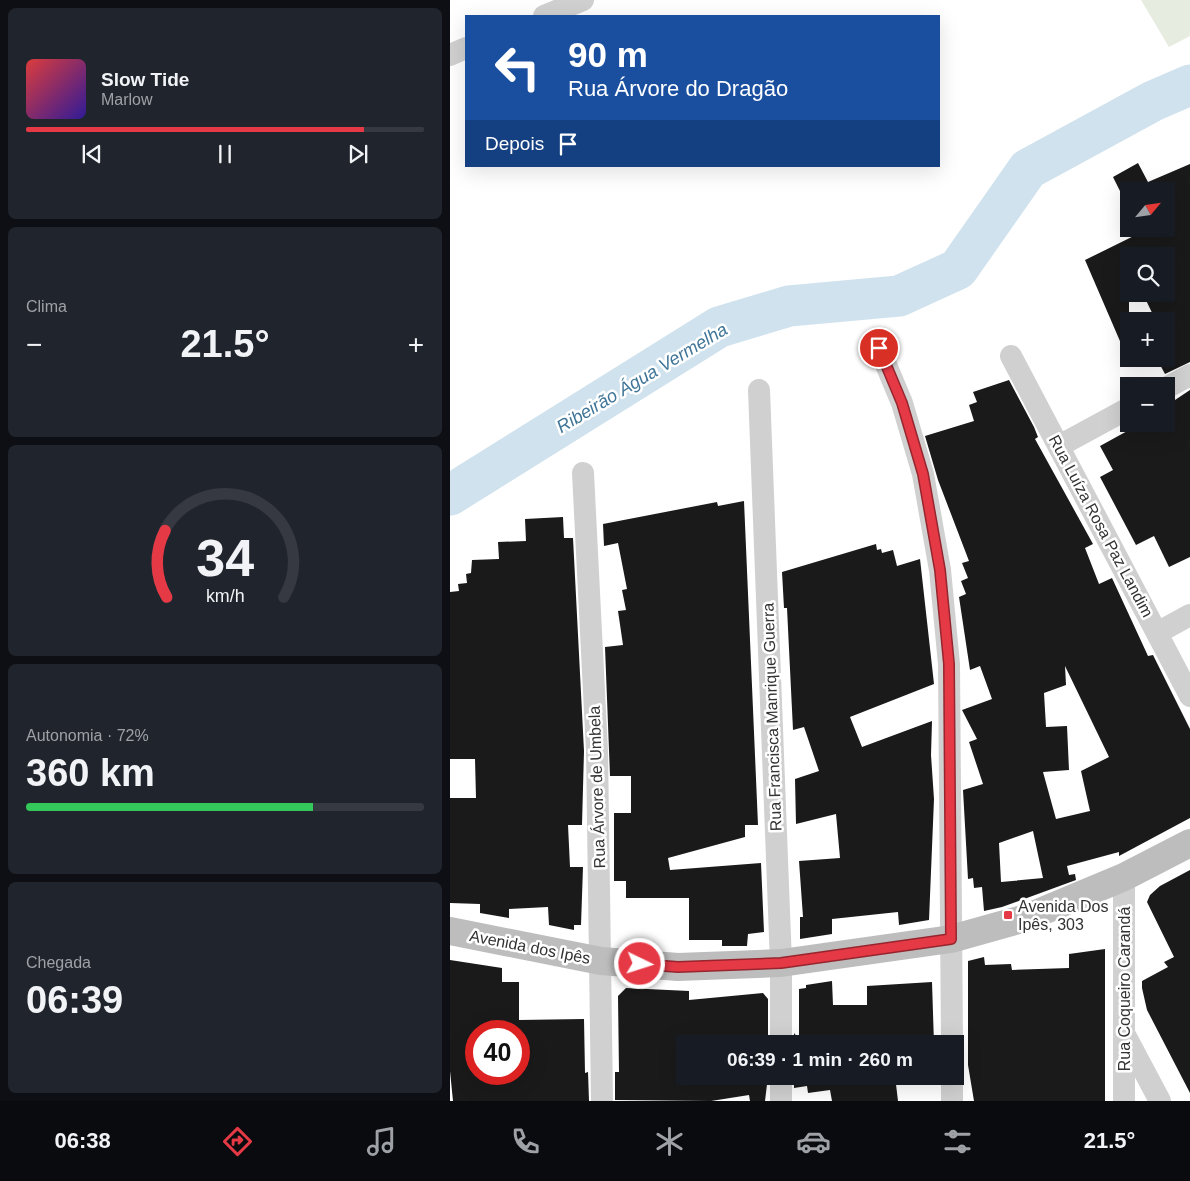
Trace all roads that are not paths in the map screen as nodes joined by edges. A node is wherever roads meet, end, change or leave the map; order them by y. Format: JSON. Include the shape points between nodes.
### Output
{"nodes":[{"id":1,"x":583,"y":0,"type":"edge"},
{"id":2,"x":546,"y":15,"type":"edge"},
{"id":3,"x":465,"y":48,"type":"edge"},
{"id":4,"x":450,"y":54,"type":"edge"},
{"id":5,"x":879,"y":348,"type":"dead end"},
{"id":6,"x":1011,"y":356,"type":"dead end"},
{"id":7,"x":1190,"y":375,"type":"edge"},
{"id":8,"x":1175,"y":383,"type":"edge"},
{"id":9,"x":760,"y":390,"type":"dead end"},
{"id":10,"x":1120,"y":413,"type":"edge"},
{"id":11,"x":1060,"y":446,"type":"junction"},
{"id":12,"x":583,"y":473,"type":"dead end"},
{"id":13,"x":1190,"y":616,"type":"edge"},
{"id":14,"x":1157,"y":633,"type":"junction"},
{"id":15,"x":1190,"y":696,"type":"edge"},
{"id":16,"x":1190,"y":844,"type":"edge"},
{"id":17,"x":1124,"y":877,"type":"junction"},
{"id":18,"x":450,"y":931,"type":"edge"},
{"id":19,"x":951,"y":939,"type":"junction"},
{"id":20,"x":601,"y":961,"type":"junction"},
{"id":21,"x":781,"y":963,"type":"junction"},
{"id":22,"x":1124,"y":1034,"type":"junction"},
{"id":23,"x":781,"y":1035,"type":"edge"},
{"id":24,"x":952,"y":1035,"type":"edge"},
{"id":25,"x":781,"y":1085,"type":"edge"},
{"id":26,"x":952,"y":1085,"type":"edge"},
{"id":27,"x":602,"y":1101,"type":"edge"},
{"id":28,"x":781,"y":1101,"type":"edge"},
{"id":29,"x":952,"y":1101,"type":"edge"},
{"id":30,"x":1124,"y":1101,"type":"edge"},
{"id":31,"x":1160,"y":1101,"type":"edge"}],
"edges":[{"from":1,"to":2,"type":"street"},
{"from":3,"to":4,"type":"street"},
{"from":5,"to":19,"type":"street","via":[[902,403],[923,474],[940,570],[949,664]]},
{"from":6,"to":11,"type":"street","name":"Rua Luíza Rosa Paz Landim"},
{"from":7,"to":8,"type":"street"},
{"from":9,"to":21,"type":"street","name":"Rua Francisca Manrique Guerra"},
{"from":10,"to":11,"type":"street"},
{"from":11,"to":14,"type":"street","name":"Rua Luíza Rosa Paz Landim"},
{"from":12,"to":20,"type":"street","name":"Rua Árvore de Umbela","via":[[597,751]]},
{"from":13,"to":14,"type":"street"},
{"from":14,"to":15,"type":"street","name":"Rua Luíza Rosa Paz Landim"},
{"from":16,"to":17,"type":"street","name":"Avenida dos Ipês"},
{"from":17,"to":19,"type":"street","name":"Avenida dos Ipês","via":[[1026,918]]},
{"from":17,"to":22,"type":"street","name":"Rua Coqueiro Carandá"},
{"from":18,"to":20,"type":"street","name":"Avenida dos Ipês"},
{"from":19,"to":21,"type":"street","name":"Avenida dos Ipês"},
{"from":19,"to":24,"type":"street"},
{"from":20,"to":21,"type":"street","name":"Avenida dos Ipês","via":[[678,967]]},
{"from":20,"to":27,"type":"street","name":"Rua Árvore de Umbela"},
{"from":21,"to":23,"type":"street","name":"Rua Francisca Manrique Guerra"},
{"from":22,"to":30,"type":"street","name":"Rua Coqueiro Carandá"},
{"from":22,"to":31,"type":"street"},
{"from":25,"to":28,"type":"street"},
{"from":26,"to":29,"type":"street"}]}
